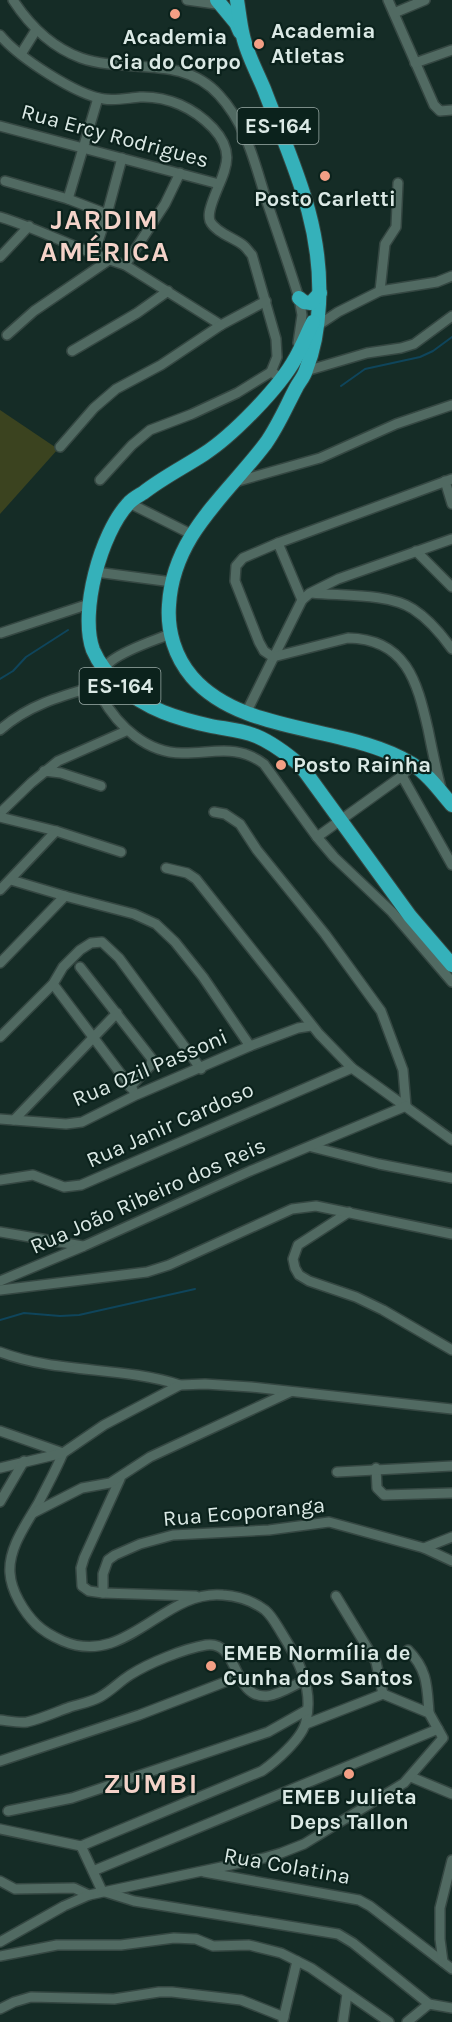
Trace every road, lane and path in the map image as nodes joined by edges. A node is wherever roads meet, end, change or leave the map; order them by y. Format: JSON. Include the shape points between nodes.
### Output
{"nodes":[{"id":1,"x":13,"y":0,"type":"edge"},
{"id":2,"x":187,"y":0,"type":"edge"},
{"id":3,"x":238,"y":0,"type":"edge"},
{"id":4,"x":388,"y":0,"type":"edge"},
{"id":5,"x":425,"y":0,"type":"edge"},
{"id":6,"x":219,"y":3,"type":"edge"},
{"id":7,"x":394,"y":13,"type":"junction"},
{"id":8,"x":36,"y":30,"type":"junction"},
{"id":9,"x":0,"y":35,"type":"edge"},
{"id":10,"x":243,"y":38,"type":"junction"},
{"id":11,"x":452,"y":50,"type":"edge"},
{"id":12,"x":21,"y":54,"type":"junction"},
{"id":13,"x":415,"y":63,"type":"junction"},
{"id":14,"x":98,"y":98,"type":"junction"},
{"id":15,"x":452,"y":110,"type":"edge"},
{"id":16,"x":0,"y":126,"type":"edge"},
{"id":17,"x":82,"y":147,"type":"junction"},
{"id":18,"x":122,"y":158,"type":"junction"},
{"id":19,"x":180,"y":173,"type":"junction"},
{"id":20,"x":5,"y":181,"type":"dead end"},
{"id":21,"x":398,"y":183,"type":"dead end"},
{"id":22,"x":219,"y":184,"type":"junction"},
{"id":23,"x":68,"y":199,"type":"junction"},
{"id":24,"x":107,"y":214,"type":"junction"},
{"id":25,"x":0,"y":217,"type":"edge"},
{"id":26,"x":29,"y":226,"type":"junction"},
{"id":27,"x":94,"y":254,"type":"junction"},
{"id":28,"x":0,"y":257,"type":"edge"},
{"id":29,"x":109,"y":260,"type":"junction"},
{"id":30,"x":125,"y":265,"type":"junction"},
{"id":31,"x":452,"y":276,"type":"edge"},
{"id":32,"x":168,"y":291,"type":"junction"},
{"id":33,"x":380,"y":291,"type":"junction"},
{"id":34,"x":320,"y":293,"type":"junction"},
{"id":35,"x":299,"y":298,"type":"junction"},
{"id":36,"x":266,"y":301,"type":"junction"},
{"id":37,"x":302,"y":315,"type":"junction"},
{"id":38,"x":452,"y":316,"type":"edge"},
{"id":39,"x":220,"y":325,"type":"junction"},
{"id":40,"x":312,"y":331,"type":"junction"},
{"id":41,"x":7,"y":335,"type":"dead end"},
{"id":42,"x":72,"y":351,"type":"dead end"},
{"id":43,"x":294,"y":360,"type":"junction"},
{"id":44,"x":306,"y":371,"type":"junction"},
{"id":45,"x":277,"y":375,"type":"junction"},
{"id":46,"x":296,"y":388,"type":"junction"},
{"id":47,"x":452,"y":405,"type":"edge"},
{"id":48,"x":60,"y":447,"type":"dead end"},
{"id":49,"x":100,"y":480,"type":"dead end"},
{"id":50,"x":448,"y":480,"type":"edge"},
{"id":51,"x":233,"y":482,"type":"junction"},
{"id":52,"x":129,"y":503,"type":"junction"},
{"id":53,"x":452,"y":504,"type":"edge"},
{"id":54,"x":191,"y":534,"type":"junction"},
{"id":55,"x":452,"y":539,"type":"edge"},
{"id":56,"x":278,"y":543,"type":"junction"},
{"id":57,"x":416,"y":551,"type":"junction"},
{"id":58,"x":96,"y":572,"type":"junction"},
{"id":59,"x":172,"y":582,"type":"junction"},
{"id":60,"x":452,"y":587,"type":"edge"},
{"id":61,"x":310,"y":593,"type":"junction"},
{"id":62,"x":302,"y":600,"type":"junction"},
{"id":63,"x":89,"y":604,"type":"junction"},
{"id":64,"x":1,"y":633,"type":"edge"},
{"id":65,"x":170,"y":634,"type":"junction"},
{"id":66,"x":452,"y":649,"type":"edge"},
{"id":67,"x":273,"y":657,"type":"junction"},
{"id":68,"x":103,"y":667,"type":"junction"},
{"id":69,"x":96,"y":686,"type":"junction"},
{"id":70,"x":246,"y":713,"type":"junction"},
{"id":71,"x":0,"y":730,"type":"edge"},
{"id":72,"x":126,"y":731,"type":"junction"},
{"id":73,"x":412,"y":765,"type":"junction"},
{"id":74,"x":44,"y":771,"type":"junction"},
{"id":75,"x":402,"y":776,"type":"junction"},
{"id":76,"x":101,"y":786,"type":"dead end"},
{"id":77,"x":441,"y":792,"type":"junction"},
{"id":78,"x":452,"y":805,"type":"edge"},
{"id":79,"x":214,"y":812,"type":"dead end"},
{"id":80,"x":0,"y":815,"type":"edge"},
{"id":81,"x":340,"y":819,"type":"junction"},
{"id":82,"x":56,"y":831,"type":"junction"},
{"id":83,"x":317,"y":837,"type":"junction"},
{"id":84,"x":121,"y":852,"type":"dead end"},
{"id":85,"x":452,"y":865,"type":"edge"},
{"id":86,"x":166,"y":868,"type":"dead end"},
{"id":87,"x":11,"y":880,"type":"junction"},
{"id":88,"x":0,"y":890,"type":"edge"},
{"id":89,"x":65,"y":896,"type":"junction"},
{"id":90,"x":0,"y":963,"type":"edge"},
{"id":91,"x":452,"y":965,"type":"edge"},
{"id":92,"x":80,"y":967,"type":"dead end"},
{"id":93,"x":452,"y":982,"type":"edge"},
{"id":94,"x":53,"y":984,"type":"junction"},
{"id":95,"x":117,"y":1013,"type":"junction"},
{"id":96,"x":311,"y":1026,"type":"junction"},
{"id":97,"x":0,"y":1037,"type":"edge"},
{"id":98,"x":93,"y":1037,"type":"junction"},
{"id":99,"x":250,"y":1046,"type":"junction"},
{"id":100,"x":352,"y":1068,"type":"junction"},
{"id":101,"x":201,"y":1069,"type":"junction"},
{"id":102,"x":130,"y":1087,"type":"junction"},
{"id":103,"x":136,"y":1095,"type":"junction"},
{"id":104,"x":406,"y":1106,"type":"junction"},
{"id":105,"x":0,"y":1119,"type":"edge"},
{"id":106,"x":14,"y":1120,"type":"junction"},
{"id":107,"x":452,"y":1140,"type":"edge"},
{"id":108,"x":312,"y":1147,"type":"junction"},
{"id":109,"x":452,"y":1178,"type":"edge"},
{"id":110,"x":0,"y":1180,"type":"edge"},
{"id":111,"x":349,"y":1212,"type":"junction"},
{"id":112,"x":0,"y":1232,"type":"edge"},
{"id":113,"x":452,"y":1234,"type":"edge"},
{"id":114,"x":84,"y":1246,"type":"junction"},
{"id":115,"x":0,"y":1281,"type":"edge"},
{"id":116,"x":0,"y":1290,"type":"edge"},
{"id":117,"x":452,"y":1350,"type":"edge"},
{"id":118,"x":0,"y":1352,"type":"edge"},
{"id":119,"x":180,"y":1386,"type":"junction"},
{"id":120,"x":292,"y":1391,"type":"junction"},
{"id":121,"x":452,"y":1409,"type":"edge"},
{"id":122,"x":0,"y":1431,"type":"edge"},
{"id":123,"x":63,"y":1453,"type":"junction"},
{"id":124,"x":24,"y":1461,"type":"junction"},
{"id":125,"x":452,"y":1466,"type":"edge"},
{"id":126,"x":0,"y":1468,"type":"edge"},
{"id":127,"x":376,"y":1468,"type":"junction"},
{"id":128,"x":337,"y":1472,"type":"dead end"},
{"id":129,"x":120,"y":1479,"type":"junction"},
{"id":130,"x":452,"y":1493,"type":"edge"},
{"id":131,"x":0,"y":1502,"type":"edge"},
{"id":132,"x":32,"y":1513,"type":"junction"},
{"id":133,"x":452,"y":1537,"type":"edge"},
{"id":134,"x":424,"y":1548,"type":"junction"},
{"id":135,"x":452,"y":1561,"type":"edge"},
{"id":136,"x":103,"y":1593,"type":"junction"},
{"id":137,"x":198,"y":1596,"type":"junction"},
{"id":138,"x":336,"y":1596,"type":"dead end"},
{"id":139,"x":408,"y":1650,"type":"dead end"},
{"id":140,"x":238,"y":1677,"type":"junction"},
{"id":141,"x":305,"y":1680,"type":"junction"},
{"id":142,"x":383,"y":1694,"type":"junction"},
{"id":143,"x":308,"y":1710,"type":"junction"},
{"id":144,"x":429,"y":1713,"type":"junction"},
{"id":145,"x":0,"y":1720,"type":"edge"},
{"id":146,"x":306,"y":1724,"type":"junction"},
{"id":147,"x":438,"y":1729,"type":"junction"},
{"id":148,"x":0,"y":1761,"type":"edge"},
{"id":149,"x":411,"y":1777,"type":"junction"},
{"id":150,"x":452,"y":1794,"type":"edge"},
{"id":151,"x":8,"y":1811,"type":"dead end"},
{"id":152,"x":0,"y":1829,"type":"edge"},
{"id":153,"x":81,"y":1846,"type":"junction"},
{"id":154,"x":452,"y":1860,"type":"edge"},
{"id":155,"x":199,"y":1870,"type":"junction"},
{"id":156,"x":93,"y":1871,"type":"junction"},
{"id":157,"x":0,"y":1881,"type":"edge"},
{"id":158,"x":102,"y":1891,"type":"junction"},
{"id":159,"x":89,"y":1895,"type":"junction"},
{"id":160,"x":0,"y":1941,"type":"edge"},
{"id":161,"x":441,"y":1947,"type":"junction"},
{"id":162,"x":452,"y":1952,"type":"edge"},
{"id":163,"x":0,"y":1956,"type":"edge"},
{"id":164,"x":297,"y":1961,"type":"junction"},
{"id":165,"x":443,"y":1962,"type":"junction"},
{"id":166,"x":452,"y":1969,"type":"edge"},
{"id":167,"x":347,"y":1994,"type":"junction"},
{"id":168,"x":429,"y":2004,"type":"junction"},
{"id":169,"x":452,"y":2008,"type":"edge"},
{"id":170,"x":0,"y":2009,"type":"edge"},
{"id":171,"x":283,"y":2019,"type":"edge"},
{"id":172,"x":343,"y":2022,"type":"edge"},
{"id":173,"x":389,"y":2022,"type":"edge"},
{"id":174,"x":407,"y":2022,"type":"edge"}],
"edges":[{"from":1,"to":8,"type":"street"},
{"from":2,"to":6,"type":"street"},
{"from":3,"to":6,"type":"street","via":[[229,5]]},
{"from":3,"to":10,"type":"highway","number":"ES-164"},
{"from":4,"to":7,"type":"street"},
{"from":5,"to":7,"type":"street"},
{"from":6,"to":10,"type":"highway","number":"ES-164"},
{"from":7,"to":13,"type":"street"},
{"from":8,"to":12,"type":"street"},
{"from":8,"to":35,"type":"street","via":[[82,58],[182,71],[218,93],[247,140]]},
{"from":9,"to":12,"type":"street"},
{"from":10,"to":34,"type":"highway","number":"ES-164","via":[[311,215]]},
{"from":11,"to":13,"type":"street"},
{"from":12,"to":14,"type":"street","via":[[77,91]]},
{"from":13,"to":15,"type":"street","via":[[434,105],[440,111]]},
{"from":14,"to":17,"type":"street"},
{"from":14,"to":22,"type":"street","via":[[163,98],[199,116],[224,141],[228,153]]},
{"from":16,"to":17,"type":"street","name":"Rua Ercy Rodrigues"},
{"from":17,"to":18,"type":"street","name":"Rua Ercy Rodrigues"},
{"from":17,"to":23,"type":"street"},
{"from":18,"to":19,"type":"street","name":"Rua Ercy Rodrigues"},
{"from":18,"to":24,"type":"street"},
{"from":19,"to":22,"type":"street","name":"Rua Ercy Rodrigues"},
{"from":19,"to":30,"type":"street","via":[[165,204]]},
{"from":20,"to":23,"type":"street"},
{"from":21,"to":33,"type":"street","via":[[396,227],[385,244]]},
{"from":22,"to":36,"type":"street","via":[[210,219],[252,255]]},
{"from":23,"to":24,"type":"street"},
{"from":24,"to":27,"type":"street"},
{"from":25,"to":26,"type":"street"},
{"from":26,"to":27,"type":"street"},
{"from":26,"to":28,"type":"street"},
{"from":27,"to":29,"type":"street"},
{"from":29,"to":30,"type":"street"},
{"from":29,"to":41,"type":"street","via":[[34,311]]},
{"from":30,"to":32,"type":"street"},
{"from":31,"to":33,"type":"street"},
{"from":32,"to":39,"type":"street"},
{"from":32,"to":42,"type":"street"},
{"from":33,"to":40,"type":"street","via":[[338,312]]},
{"from":34,"to":35,"type":"highway","via":[[311,303]]},
{"from":34,"to":40,"type":"highway","number":"ES-164"},
{"from":35,"to":37,"type":"street"},
{"from":36,"to":39,"type":"street"},
{"from":36,"to":45,"type":"street","via":[[276,339]]},
{"from":37,"to":40,"type":"street"},
{"from":37,"to":43,"type":"street"},
{"from":38,"to":44,"type":"street","via":[[414,344]]},
{"from":39,"to":48,"type":"street","via":[[105,397]]},
{"from":40,"to":43,"type":"highway","number":"ES-164"},
{"from":40,"to":44,"type":"highway","number":"ES-164"},
{"from":40,"to":46,"type":"highway"},
{"from":43,"to":45,"type":"highway","number":"ES-164"},
{"from":44,"to":46,"type":"highway","number":"ES-164"},
{"from":45,"to":49,"type":"street","via":[[150,430]]},
{"from":45,"to":52,"type":"highway","number":"ES-164","via":[[224,439]]},
{"from":46,"to":51,"type":"highway","number":"ES-164","via":[[267,442]]},
{"from":47,"to":51,"type":"street","via":[[396,424],[320,458]]},
{"from":50,"to":53,"type":"street"},
{"from":50,"to":56,"type":"street"},
{"from":51,"to":54,"type":"highway","number":"ES-164"},
{"from":52,"to":54,"type":"street"},
{"from":52,"to":58,"type":"highway","number":"ES-164","via":[[103,550]]},
{"from":54,"to":59,"type":"highway","number":"ES-164"},
{"from":55,"to":57,"type":"street"},
{"from":56,"to":62,"type":"street"},
{"from":56,"to":67,"type":"street","via":[[243,558],[234,573],[259,642]]},
{"from":57,"to":60,"type":"street"},
{"from":57,"to":61,"type":"street"},
{"from":58,"to":59,"type":"street"},
{"from":58,"to":63,"type":"highway","number":"ES-164"},
{"from":59,"to":65,"type":"highway","number":"ES-164"},
{"from":61,"to":62,"type":"street"},
{"from":61,"to":66,"type":"street","via":[[391,600],[405,605]]},
{"from":62,"to":67,"type":"street"},
{"from":63,"to":64,"type":"street"},
{"from":63,"to":68,"type":"highway","number":"ES-164","via":[[93,650]]},
{"from":65,"to":68,"type":"street","via":[[122,654]]},
{"from":65,"to":70,"type":"highway","number":"ES-164","via":[[191,676],[219,700]]},
{"from":67,"to":70,"type":"street"},
{"from":67,"to":77,"type":"street","via":[[348,638],[373,640],[387,647],[402,660],[415,680]]},
{"from":68,"to":69,"type":"street"},
{"from":68,"to":81,"type":"highway","number":"ES-164","via":[[120,686],[151,707],[254,735],[284,751]]},
{"from":69,"to":71,"type":"street","via":[[29,709]]},
{"from":69,"to":72,"type":"street"},
{"from":70,"to":73,"type":"highway","number":"ES-164","via":[[380,749]]},
{"from":72,"to":74,"type":"street"},
{"from":72,"to":83,"type":"street","via":[[171,752],[231,750],[252,755],[264,764]]},
{"from":73,"to":75,"type":"street"},
{"from":73,"to":77,"type":"highway","number":"ES-164"},
{"from":74,"to":76,"type":"street"},
{"from":74,"to":80,"type":"street"},
{"from":75,"to":81,"type":"street"},
{"from":75,"to":85,"type":"street"},
{"from":77,"to":78,"type":"highway","number":"ES-164"},
{"from":79,"to":104,"type":"street","via":[[240,824],[381,1011],[403,1070]]},
{"from":80,"to":82,"type":"street"},
{"from":81,"to":83,"type":"street"},
{"from":81,"to":91,"type":"highway","number":"ES-164","via":[[410,916]]},
{"from":82,"to":84,"type":"street"},
{"from":82,"to":87,"type":"street"},
{"from":83,"to":93,"type":"street","via":[[392,912]]},
{"from":86,"to":96,"type":"street","via":[[196,879]]},
{"from":87,"to":88,"type":"street"},
{"from":87,"to":89,"type":"street"},
{"from":89,"to":90,"type":"street"},
{"from":89,"to":99,"type":"street","via":[[134,914],[156,924],[203,976]]},
{"from":92,"to":95,"type":"street"},
{"from":94,"to":97,"type":"street"},
{"from":94,"to":98,"type":"street"},
{"from":94,"to":101,"type":"street","via":[[80,950],[102,942],[119,958]]},
{"from":95,"to":98,"type":"street"},
{"from":95,"to":102,"type":"street","via":[[152,1059]]},
{"from":96,"to":99,"type":"street","name":"Rua Ozil Passoni"},
{"from":96,"to":100,"type":"street"},
{"from":98,"to":102,"type":"street"},
{"from":98,"to":106,"type":"street"},
{"from":99,"to":101,"type":"street","name":"Rua Ozil Passoni"},
{"from":100,"to":104,"type":"street"},
{"from":100,"to":110,"type":"street","name":"Rua Janir Cardoso","via":[[81,1185],[64,1186],[33,1175]]},
{"from":101,"to":103,"type":"street","name":"Rua Ozil Passoni"},
{"from":102,"to":103,"type":"street"},
{"from":103,"to":106,"type":"street","name":"Rua Ozil Passoni","via":[[81,1122]]},
{"from":104,"to":107,"type":"street"},
{"from":104,"to":108,"type":"street","name":"Rua João Ribeiro dos Reis"},
{"from":105,"to":106,"type":"street","name":"Rua Ozil Passoni"},
{"from":108,"to":109,"type":"street"},
{"from":108,"to":114,"type":"street","name":"Rua João Ribeiro dos Reis"},
{"from":111,"to":113,"type":"street"},
{"from":111,"to":116,"type":"street","via":[[304,1206],[147,1272]]},
{"from":111,"to":117,"type":"street","via":[[298,1245],[293,1259],[299,1275],[383,1310]]},
{"from":112,"to":114,"type":"street"},
{"from":114,"to":115,"type":"street","name":"Rua João Ribeiro dos Reis"},
{"from":118,"to":119,"type":"street","via":[[43,1365],[159,1379]]},
{"from":119,"to":120,"type":"street","via":[[206,1384]]},
{"from":119,"to":123,"type":"street","via":[[104,1425]]},
{"from":120,"to":121,"type":"street"},
{"from":120,"to":129,"type":"street","via":[[150,1457]]},
{"from":122,"to":123,"type":"street"},
{"from":123,"to":124,"type":"street"},
{"from":123,"to":132,"type":"street"},
{"from":124,"to":126,"type":"street"},
{"from":124,"to":131,"type":"street"},
{"from":125,"to":127,"type":"street"},
{"from":127,"to":128,"type":"street"},
{"from":127,"to":130,"type":"street","via":[[381,1494]]},
{"from":129,"to":132,"type":"street","via":[[82,1488]]},
{"from":129,"to":136,"type":"street","via":[[81,1568],[85,1590]]},
{"from":132,"to":137,"type":"street","via":[[21,1532],[9,1572],[27,1615],[54,1637],[72,1645],[102,1646],[135,1633]]},
{"from":133,"to":134,"type":"street"},
{"from":134,"to":135,"type":"street","name":"Rua Ecoporanga"},
{"from":134,"to":136,"type":"street","name":"Rua Ecoporanga","via":[[329,1522],[173,1535],[140,1544],[108,1560]]},
{"from":136,"to":137,"type":"street"},
{"from":137,"to":141,"type":"street","via":[[233,1597],[267,1612],[295,1654]]},
{"from":138,"to":142,"type":"street","via":[[376,1662]]},
{"from":139,"to":144,"type":"street","via":[[423,1670]]},
{"from":140,"to":141,"type":"street","via":[[246,1687],[266,1696]]},
{"from":140,"to":145,"type":"street","via":[[224,1648],[207,1645],[130,1674],[97,1699],[28,1722]]},
{"from":140,"to":148,"type":"street"},
{"from":141,"to":143,"type":"street"},
{"from":142,"to":144,"type":"street"},
{"from":142,"to":146,"type":"street"},
{"from":143,"to":146,"type":"street"},
{"from":143,"to":151,"type":"street","via":[[268,1732],[72,1798]]},
{"from":144,"to":147,"type":"street"},
{"from":146,"to":153,"type":"street","via":[[262,1771]]},
{"from":147,"to":149,"type":"street","via":[[443,1738]]},
{"from":147,"to":156,"type":"street"},
{"from":149,"to":150,"type":"street"},
{"from":149,"to":155,"type":"street","via":[[304,1844],[281,1853]]},
{"from":152,"to":153,"type":"street"},
{"from":153,"to":156,"type":"street"},
{"from":154,"to":161,"type":"street","via":[[440,1908]]},
{"from":155,"to":158,"type":"street"},
{"from":155,"to":165,"type":"street","name":"Rua Colatina","via":[[359,1900]]},
{"from":156,"to":158,"type":"street"},
{"from":157,"to":159,"type":"street","via":[[15,1889],[74,1888]]},
{"from":158,"to":159,"type":"street"},
{"from":158,"to":168,"type":"street","via":[[134,1901],[338,1934]]},
{"from":159,"to":160,"type":"street"},
{"from":161,"to":162,"type":"street"},
{"from":161,"to":165,"type":"street"},
{"from":163,"to":164,"type":"street","via":[[57,1945],[121,1945],[186,1937],[213,1946],[258,1947]]},
{"from":164,"to":167,"type":"street"},
{"from":164,"to":171,"type":"street"},
{"from":165,"to":166,"type":"street","name":"Rua Colatina"},
{"from":167,"to":172,"type":"street"},
{"from":167,"to":173,"type":"street"},
{"from":168,"to":169,"type":"street"},
{"from":168,"to":174,"type":"street"},
{"from":170,"to":171,"type":"street","via":[[31,1997],[114,1999],[172,1992],[241,2000]]}]}
